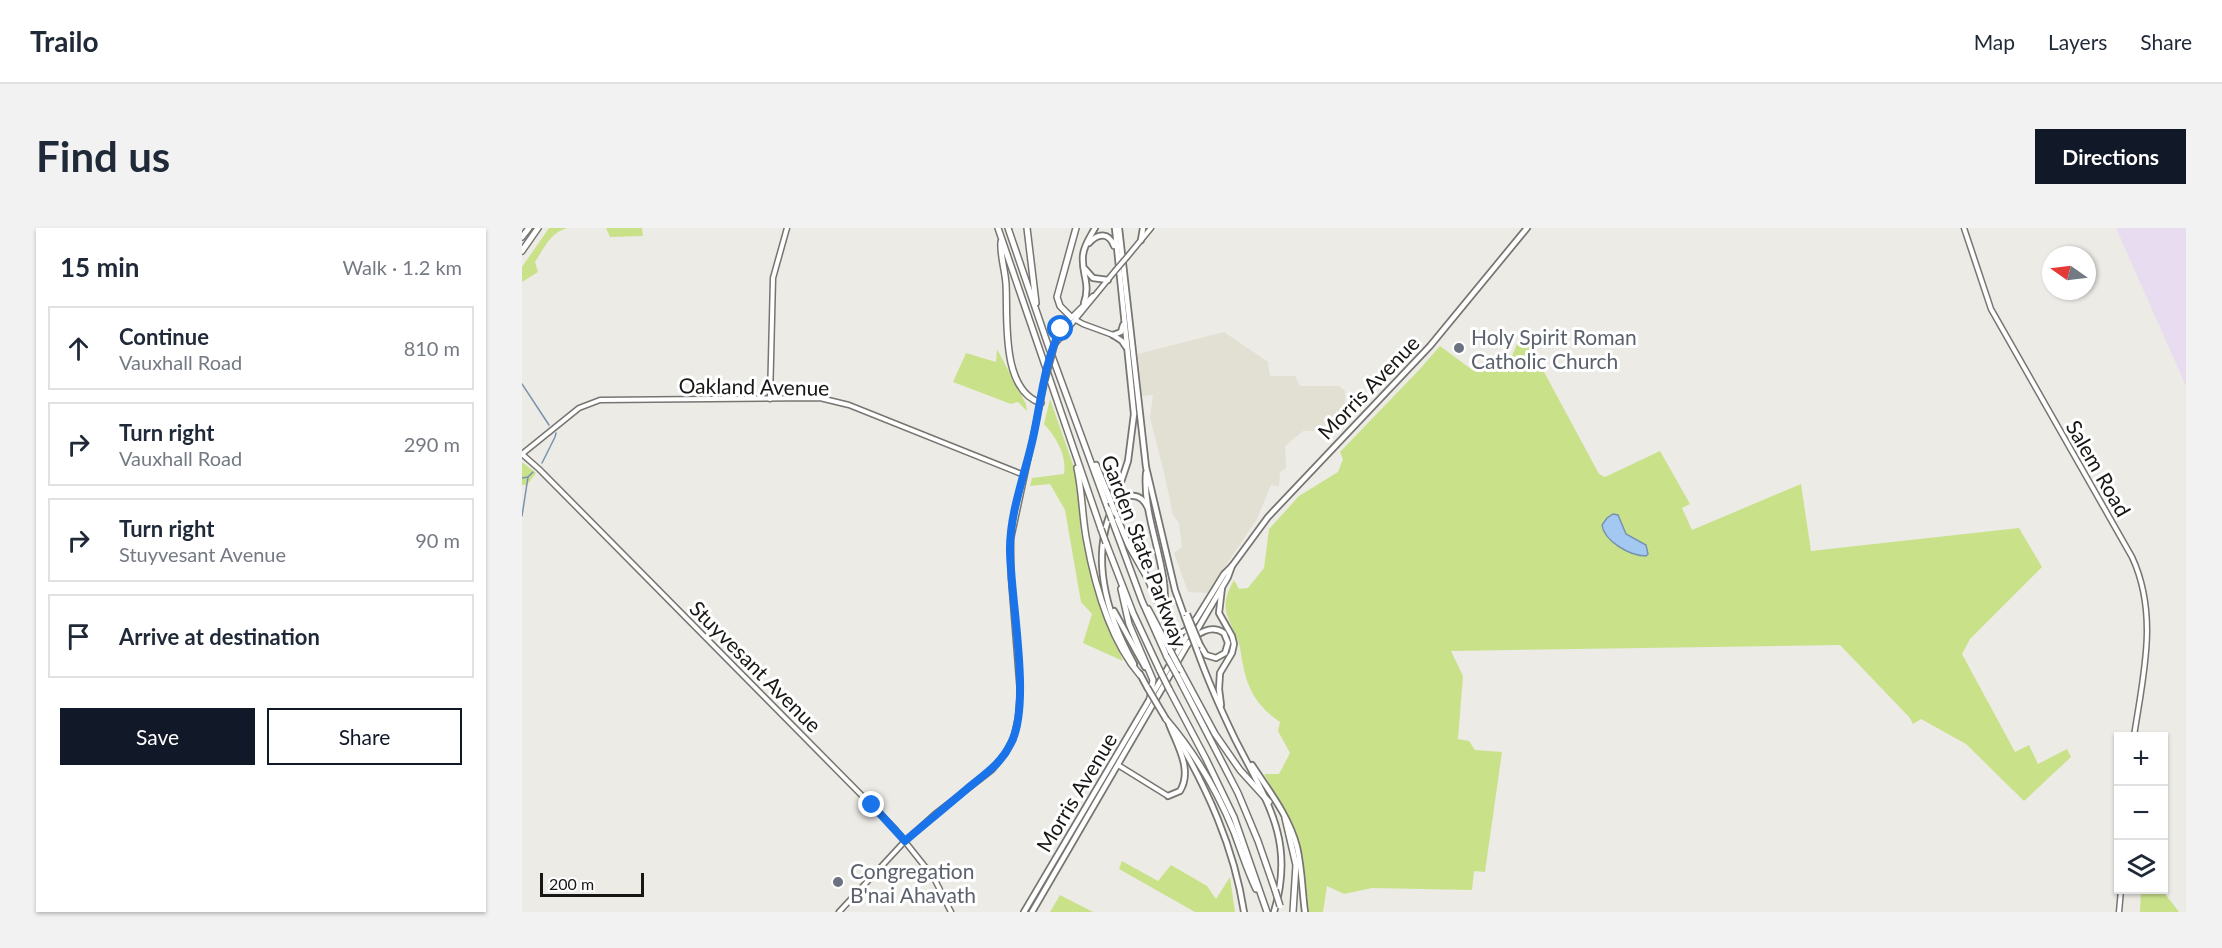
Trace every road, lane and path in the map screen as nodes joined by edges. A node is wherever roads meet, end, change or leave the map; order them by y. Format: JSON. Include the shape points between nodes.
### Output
{"nodes":[{"id":1,"x":527,"y":228,"type":"edge"},
{"id":2,"x":538,"y":228,"type":"edge"},
{"id":3,"x":787,"y":228,"type":"edge"},
{"id":4,"x":998,"y":228,"type":"edge"},
{"id":5,"x":1008,"y":228,"type":"edge"},
{"id":6,"x":1027,"y":228,"type":"edge"},
{"id":7,"x":1076,"y":228,"type":"edge"},
{"id":8,"x":1095,"y":228,"type":"edge"},
{"id":9,"x":1117,"y":228,"type":"edge"},
{"id":10,"x":1143,"y":228,"type":"edge"},
{"id":11,"x":1151,"y":228,"type":"edge"},
{"id":12,"x":1527,"y":228,"type":"edge"},
{"id":13,"x":1964,"y":228,"type":"edge"},
{"id":14,"x":522,"y":233,"type":"edge"},
{"id":15,"x":522,"y":237,"type":"edge"},
{"id":16,"x":1001,"y":237,"type":"junction"},
{"id":17,"x":1141,"y":240,"type":"junction"},
{"id":18,"x":522,"y":251,"type":"edge"},
{"id":19,"x":1083,"y":253,"type":"junction"},
{"id":20,"x":1118,"y":261,"type":"junction"},
{"id":21,"x":1084,"y":265,"type":"junction"},
{"id":22,"x":1108,"y":280,"type":"junction"},
{"id":23,"x":1096,"y":294,"type":"junction"},
{"id":24,"x":1084,"y":303,"type":"junction"},
{"id":25,"x":1124,"y":313,"type":"junction"},
{"id":26,"x":1038,"y":317,"type":"junction"},
{"id":27,"x":1074,"y":318,"type":"junction"},
{"id":28,"x":1113,"y":335,"type":"junction"},
{"id":29,"x":1055,"y":344,"type":"junction"},
{"id":30,"x":1127,"y":350,"type":"junction"},
{"id":31,"x":770,"y":399,"type":"junction"},
{"id":32,"x":1041,"y":403,"type":"junction"},
{"id":33,"x":1085,"y":444,"type":"junction"},
{"id":34,"x":1073,"y":445,"type":"junction"},
{"id":35,"x":522,"y":454,"type":"edge"},
{"id":36,"x":1146,"y":467,"type":"junction"},
{"id":37,"x":1024,"y":475,"type":"junction"},
{"id":38,"x":1150,"y":513,"type":"junction"},
{"id":39,"x":1104,"y":526,"type":"junction"},
{"id":40,"x":1232,"y":566,"type":"junction"},
{"id":41,"x":1121,"y":584,"type":"junction"},
{"id":42,"x":1222,"y":587,"type":"junction"},
{"id":43,"x":1107,"y":595,"type":"junction"},
{"id":44,"x":1186,"y":616,"type":"junction"},
{"id":45,"x":1196,"y":619,"type":"junction"},
{"id":46,"x":1167,"y":625,"type":"junction"},
{"id":47,"x":1188,"y":644,"type":"junction"},
{"id":48,"x":1179,"y":672,"type":"junction"},
{"id":49,"x":1140,"y":675,"type":"junction"},
{"id":50,"x":1151,"y":676,"type":"junction"},
{"id":51,"x":1150,"y":698,"type":"junction"},
{"id":52,"x":1224,"y":717,"type":"junction"},
{"id":53,"x":1166,"y":719,"type":"junction"},
{"id":54,"x":2135,"y":732,"type":"edge"},
{"id":55,"x":1235,"y":739,"type":"junction"},
{"id":56,"x":1118,"y":765,"type":"junction"},
{"id":57,"x":1168,"y":796,"type":"joint"},
{"id":58,"x":1269,"y":802,"type":"junction"},
{"id":59,"x":1285,"y":818,"type":"junction"},
{"id":60,"x":905,"y":841,"type":"junction"},
{"id":61,"x":2121,"y":894,"type":"edge"},
{"id":62,"x":1277,"y":898,"type":"junction"},
{"id":63,"x":1281,"y":909,"type":"edge"},
{"id":64,"x":839,"y":912,"type":"edge"},
{"id":65,"x":951,"y":912,"type":"edge"},
{"id":66,"x":1024,"y":912,"type":"edge"},
{"id":67,"x":1032,"y":912,"type":"edge"},
{"id":68,"x":1244,"y":912,"type":"edge"},
{"id":69,"x":1266,"y":912,"type":"edge"},
{"id":70,"x":1274,"y":912,"type":"edge"},
{"id":71,"x":1293,"y":912,"type":"edge"},
{"id":72,"x":1305,"y":912,"type":"edge"},
{"id":73,"x":2119,"y":912,"type":"edge"}],
"edges":[{"from":1,"to":14,"type":"highway"},
{"from":1,"to":15,"type":"highway"},
{"from":2,"to":18,"type":"highway"},
{"from":3,"to":31,"type":"street","via":[[773,278]]},
{"from":4,"to":16,"type":"highway","name":"Garden State Parkway"},
{"from":5,"to":26,"type":"highway","name":"Garden State Parkway"},
{"from":6,"to":26,"type":"highway"},
{"from":7,"to":27,"type":"highway","via":[[1057,297],[1060,306]]},
{"from":8,"to":19,"type":"main road"},
{"from":9,"to":20,"type":"main road"},
{"from":9,"to":36,"type":"main road"},
{"from":10,"to":17,"type":"main road"},
{"from":11,"to":17,"type":"street"},
{"from":12,"to":40,"type":"main road","name":"Morris Avenue","via":[[1430,346],[1272,512]]},
{"from":13,"to":54,"type":"street","name":"Salem Road","via":[[1991,309],[2139,573],[2148,630]]},
{"from":16,"to":32,"type":"highway","via":[[1010,359],[1023,390]]},
{"from":16,"to":34,"type":"highway","name":"Garden State Parkway"},
{"from":17,"to":22,"type":"street","bridge":true},
{"from":19,"to":20,"type":"main road","via":[[1094,238],[1106,235],[1113,242]]},
{"from":19,"to":21,"type":"main road"},
{"from":20,"to":25,"type":"main road"},
{"from":21,"to":22,"type":"main road","via":[[1093,278]]},
{"from":21,"to":24,"type":"main road","via":[[1088,286]]},
{"from":22,"to":23,"type":"street"},
{"from":23,"to":24,"type":"street"},
{"from":23,"to":27,"type":"street"},
{"from":24,"to":27,"type":"street"},
{"from":25,"to":28,"type":"main road","via":[[1121,331]]},
{"from":25,"to":30,"type":"main road"},
{"from":26,"to":33,"type":"highway","name":"Garden State Parkway"},
{"from":27,"to":28,"type":"street"},
{"from":27,"to":29,"type":"street"},
{"from":27,"to":29,"type":"street","via":[[1061,329]]},
{"from":28,"to":30,"type":"main road","via":[[1122,340]]},
{"from":29,"to":32,"type":"street","bridge":true},
{"from":30,"to":39,"type":"main road","via":[[1133,430],[1124,474]]},
{"from":31,"to":35,"type":"street","name":"Oakland Avenue","via":[[600,400],[579,408]]},
{"from":31,"to":37,"type":"street","name":"Oakland Avenue","via":[[841,402]]},
{"from":32,"to":37,"type":"street"},
{"from":33,"to":46,"type":"highway","bridge":true},
{"from":33,"to":48,"type":"highway","name":"Garden State Parkway","bridge":true,"via":[[1142,601]]},
{"from":34,"to":39,"type":"highway","name":"Garden State Parkway"},
{"from":34,"to":49,"type":"highway","via":[[1086,536],[1103,601],[1117,638]]},
{"from":35,"to":60,"type":"street","name":"Stuyvesant Avenue"},
{"from":36,"to":38,"type":"main road"},
{"from":36,"to":44,"type":"main road","via":[[1170,571]]},
{"from":37,"to":60,"type":"street","via":[[1010,550],[1020,693],[1013,740],[992,770]]},
{"from":38,"to":39,"type":"main road","via":[[1142,499],[1126,496]]},
{"from":38,"to":46,"type":"main road","via":[[1164,580]]},
{"from":39,"to":41,"type":"highway","name":"Garden State Parkway","bridge":true},
{"from":39,"to":43,"type":"main road","via":[[1102,555]]},
{"from":40,"to":42,"type":"main road","name":"Morris Avenue"},
{"from":40,"to":45,"type":"main road","name":"Morris Avenue"},
{"from":41,"to":50,"type":"highway","via":[[1129,624]]},
{"from":41,"to":69,"type":"highway","name":"Garden State Parkway","bridge":true,"via":[[1234,817]]},
{"from":42,"to":47,"type":"main road","name":"Morris Avenue"},
{"from":42,"to":52,"type":"main road","via":[[1220,619],[1234,644],[1222,666],[1219,686]]},
{"from":43,"to":49,"type":"main road","via":[[1119,633]]},
{"from":43,"to":50,"type":"main road"},
{"from":44,"to":47,"type":"main road","bridge":true,"via":[[1200,645],[1206,655],[1218,658],[1226,652],[1228,641],[1222,632],[1213,629],[1199,634]]},
{"from":44,"to":52,"type":"main road","bridge":true},
{"from":45,"to":46,"type":"main road","via":[[1181,633]]},
{"from":45,"to":51,"type":"main road","name":"Morris Avenue"},
{"from":47,"to":56,"type":"main road","name":"Morris Avenue"},
{"from":48,"to":58,"type":"highway","via":[[1215,734]]},
{"from":48,"to":62,"type":"highway","name":"Garden State Parkway","bridge":true,"via":[[1238,793]]},
{"from":49,"to":53,"type":"main road","bridge":true},
{"from":50,"to":51,"type":"highway"},
{"from":51,"to":66,"type":"main road","name":"Morris Avenue"},
{"from":52,"to":55,"type":"main road"},
{"from":53,"to":57,"type":"main road","via":[[1185,773],[1180,791]]},
{"from":53,"to":68,"type":"main road","via":[[1220,823]]},
{"from":53,"to":69,"type":"highway","via":[[1212,786]]},
{"from":55,"to":58,"type":"main road"},
{"from":55,"to":59,"type":"main road"},
{"from":56,"to":57,"type":"street"},
{"from":56,"to":67,"type":"main road","name":"Morris Avenue"},
{"from":58,"to":62,"type":"main road","via":[[1280,846]]},
{"from":59,"to":71,"type":"highway","via":[[1296,865]]},
{"from":59,"to":72,"type":"main road","via":[[1299,856]]},
{"from":60,"to":64,"type":"street"},
{"from":60,"to":65,"type":"street","name":"Stuyvesant Avenue","via":[[934,878]]},
{"from":61,"to":73,"type":"street"},
{"from":62,"to":63,"type":"highway","name":"Garden State Parkway","bridge":true},
{"from":62,"to":70,"type":"main road"}]}
